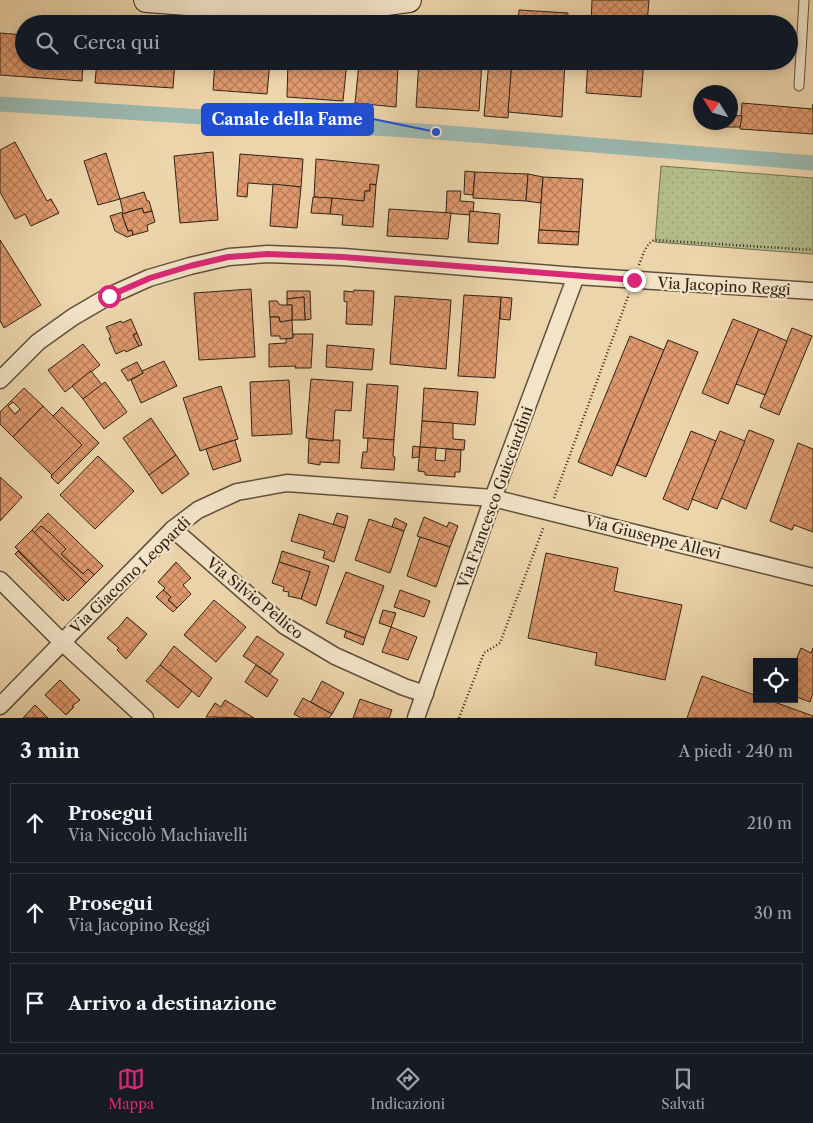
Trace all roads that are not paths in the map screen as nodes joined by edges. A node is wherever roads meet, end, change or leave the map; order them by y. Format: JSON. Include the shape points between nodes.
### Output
{"nodes":[{"id":1,"x":146,"y":0,"type":"edge"},
{"id":2,"x":409,"y":0,"type":"edge"},
{"id":3,"x":804,"y":0,"type":"edge"},
{"id":4,"x":799,"y":86,"type":"dead end"},
{"id":5,"x":576,"y":276,"type":"junction"},
{"id":6,"x":813,"y":291,"type":"edge"},
{"id":7,"x":3,"y":372,"type":"edge"},
{"id":8,"x":493,"y":498,"type":"junction"},
{"id":9,"x":173,"y":529,"type":"junction"},
{"id":10,"x":813,"y":577,"type":"edge"},
{"id":11,"x":0,"y":580,"type":"edge"},
{"id":12,"x":62,"y":642,"type":"junction"},
{"id":13,"x":425,"y":694,"type":"junction"},
{"id":14,"x":0,"y":706,"type":"edge"},
{"id":15,"x":145,"y":718,"type":"edge"},
{"id":16,"x":416,"y":718,"type":"edge"}],
"edges":[{"from":1,"to":2,"type":"main road","via":[[214,5],[379,4]]},
{"from":3,"to":4,"type":"lane"},
{"from":5,"to":6,"type":"street","name":"Via Jacopino Reggi"},
{"from":5,"to":7,"type":"street","name":"Via Jacopino Reggi","via":[[343,257],[268,254],[228,257],[150,278],[109,296],[38,342]]},
{"from":5,"to":8,"type":"street","name":"Via Francesco Guicciardini"},
{"from":8,"to":9,"type":"street","name":"Via Giacomo Leopardi","via":[[286,483],[237,492],[198,510]]},
{"from":8,"to":10,"type":"street","name":"Via Giuseppe Allevi"},
{"from":8,"to":13,"type":"street","name":"Via Francesco Guicciardini"},
{"from":9,"to":12,"type":"street","name":"Via Giacomo Leopardi"},
{"from":9,"to":13,"type":"street","name":"Via Silvio Pellico","via":[[285,626],[335,656]]},
{"from":11,"to":12,"type":"street"},
{"from":12,"to":14,"type":"street","name":"Via Giacomo Leopardi"},
{"from":12,"to":15,"type":"street"},
{"from":13,"to":16,"type":"street","name":"Via Francesco Guicciardini"}]}
